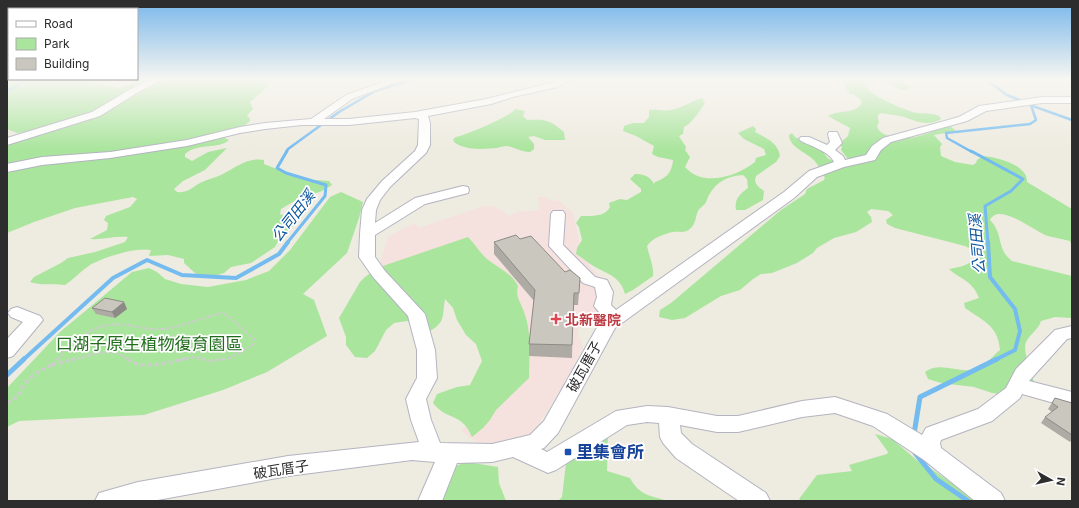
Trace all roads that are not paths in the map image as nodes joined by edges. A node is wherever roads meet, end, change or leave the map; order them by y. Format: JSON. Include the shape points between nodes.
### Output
{"nodes":[{"id":1,"x":114,"y":103,"type":"edge"},
{"id":2,"x":342,"y":103,"type":"edge"},
{"id":3,"x":484,"y":103,"type":"edge"},
{"id":4,"x":1019,"y":103,"type":"edge"},
{"id":5,"x":415,"y":115,"type":"junction"},
{"id":6,"x":318,"y":122,"type":"junction"},
{"id":7,"x":833,"y":134,"type":"dead end"},
{"id":8,"x":805,"y":139,"type":"dead end"},
{"id":9,"x":7,"y":142,"type":"edge"},
{"id":10,"x":828,"y":150,"type":"junction"},
{"id":11,"x":841,"y":164,"type":"junction"},
{"id":12,"x":7,"y":168,"type":"edge"},
{"id":13,"x":463,"y":190,"type":"dead end"},
{"id":14,"x":558,"y":214,"type":"dead end"},
{"id":15,"x":367,"y":234,"type":"junction"},
{"id":16,"x":16,"y":313,"type":"dead end"},
{"id":17,"x":615,"y":319,"type":"junction"},
{"id":18,"x":1072,"y":332,"type":"edge"},
{"id":19,"x":7,"y":351,"type":"edge"},
{"id":20,"x":1017,"y":385,"type":"junction"},
{"id":21,"x":1072,"y":400,"type":"edge"},
{"id":22,"x":668,"y":415,"type":"junction"},
{"id":23,"x":513,"y":446,"type":"junction"},
{"id":24,"x":929,"y":451,"type":"junction"},
{"id":25,"x":442,"y":452,"type":"junction"},
{"id":26,"x":106,"y":501,"type":"edge"},
{"id":27,"x":430,"y":501,"type":"edge"},
{"id":28,"x":758,"y":501,"type":"edge"},
{"id":29,"x":993,"y":501,"type":"edge"}],
"edges":[{"from":1,"to":9,"type":"street","via":[[96,114]]},
{"from":2,"to":6,"type":"street"},
{"from":3,"to":5,"type":"street"},
{"from":4,"to":11,"type":"street","name":"破瓦厝子","via":[[983,108],[963,119],[887,140],[876,148],[871,158]]},
{"from":5,"to":6,"type":"street"},
{"from":5,"to":15,"type":"street","via":[[424,118],[424,145],[420,153],[386,184],[374,199],[369,210]]},
{"from":6,"to":12,"type":"street","via":[[265,126],[187,143],[110,155],[54,159]]},
{"from":7,"to":10,"type":"street","via":[[836,144]]},
{"from":8,"to":10,"type":"street"},
{"from":10,"to":11,"type":"street","via":[[839,158]]},
{"from":11,"to":17,"type":"street","name":"破瓦厝子","via":[[813,174],[790,195]]},
{"from":13,"to":15,"type":"street","via":[[420,201]]},
{"from":14,"to":17,"type":"street","via":[[556,246],[588,280],[601,284],[606,297],[602,306]]},
{"from":15,"to":25,"type":"street","via":[[367,256],[379,274],[416,314],[426,350],[426,378],[416,399],[421,420]]},
{"from":16,"to":19,"type":"street","via":[[34,320]]},
{"from":17,"to":23,"type":"street","name":"破瓦厝子","via":[[608,324],[551,426],[536,442]]},
{"from":18,"to":20,"type":"street","via":[[1061,334],[1023,374]]},
{"from":20,"to":21,"type":"street"},
{"from":20,"to":24,"type":"street","via":[[1014,393],[985,415],[933,434]]},
{"from":22,"to":23,"type":"street","via":[[623,417],[548,463]]},
{"from":22,"to":24,"type":"street","via":[[717,424],[738,424],[802,409],[835,406],[880,420]]},
{"from":22,"to":28,"type":"street","via":[[671,437],[684,451]]},
{"from":23,"to":25,"type":"street","name":"破瓦厝子","via":[[492,452]]},
{"from":24,"to":29,"type":"street"},
{"from":25,"to":26,"type":"street","name":"破瓦厝子","via":[[412,451],[288,466]]},
{"from":25,"to":27,"type":"street"}]}
